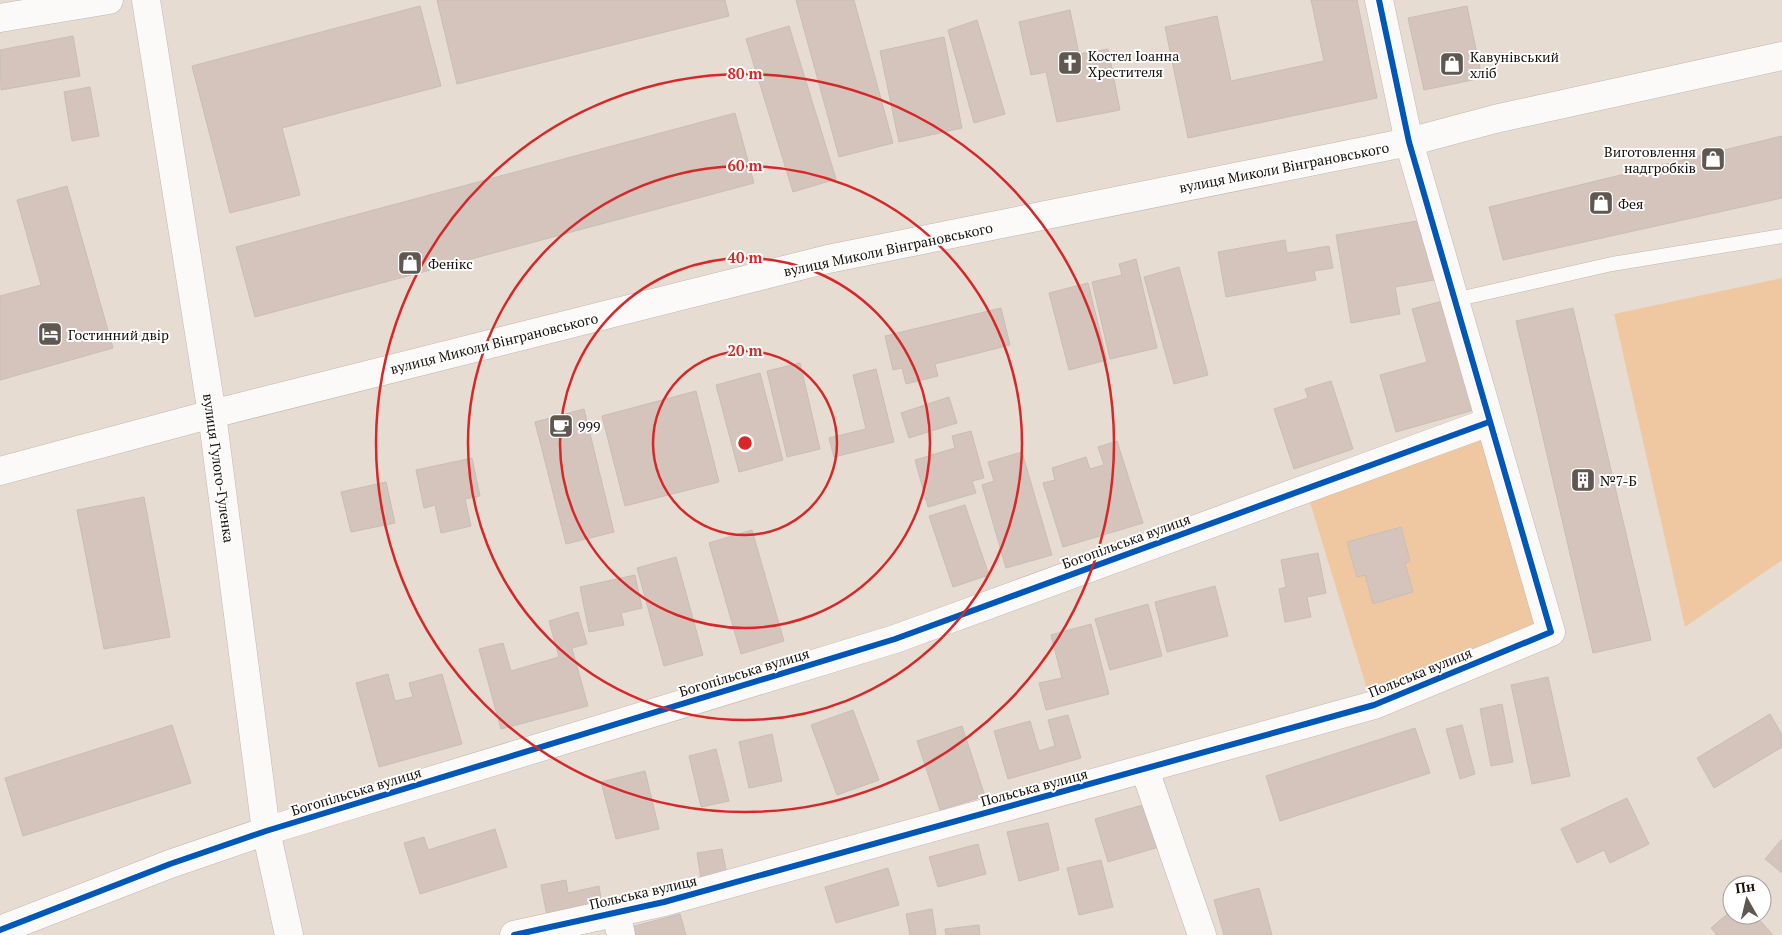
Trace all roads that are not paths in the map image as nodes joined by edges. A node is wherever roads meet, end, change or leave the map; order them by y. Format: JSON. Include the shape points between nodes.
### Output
{"nodes":[{"id":1,"x":109,"y":0,"type":"edge"},
{"id":2,"x":146,"y":0,"type":"edge"},
{"id":3,"x":1379,"y":0,"type":"edge"},
{"id":4,"x":0,"y":18,"type":"edge"},
{"id":5,"x":1782,"y":56,"type":"edge"},
{"id":6,"x":1409,"y":142,"type":"junction"},
{"id":7,"x":1782,"y":236,"type":"edge"},
{"id":8,"x":1454,"y":300,"type":"junction"},
{"id":9,"x":212,"y":414,"type":"junction"},
{"id":10,"x":1489,"y":422,"type":"junction"},
{"id":11,"x":0,"y":471,"type":"edge"},
{"id":12,"x":1145,"y":770,"type":"junction"},
{"id":13,"x":266,"y":832,"type":"junction"},
{"id":14,"x":618,"y":924,"type":"edge"},
{"id":15,"x":0,"y":930,"type":"edge"},
{"id":16,"x":289,"y":935,"type":"edge"},
{"id":17,"x":514,"y":935,"type":"edge"},
{"id":18,"x":1202,"y":935,"type":"edge"}],
"edges":[{"from":1,"to":4,"type":"street"},
{"from":2,"to":9,"type":"street","name":"вулиця Гулого-Гуленка"},
{"from":3,"to":6,"type":"street"},
{"from":5,"to":6,"type":"street","name":"вулиця Миколи Вінграновського","via":[[1495,118]]},
{"from":6,"to":8,"type":"street"},
{"from":6,"to":9,"type":"street","name":"вулиця Миколи Вінграновського","via":[[828,260]]},
{"from":7,"to":8,"type":"lane","via":[[1612,264]]},
{"from":8,"to":10,"type":"street"},
{"from":9,"to":11,"type":"street","name":"вулиця Миколи Вінграновського"},
{"from":9,"to":13,"type":"street","name":"вулиця Гулого-Гуленка"},
{"from":10,"to":12,"type":"street","name":"Польська вулиця","via":[[1550,632],[1374,705]]},
{"from":10,"to":13,"type":"street","name":"Богопільська вулиця","via":[[895,639]]},
{"from":12,"to":14,"type":"street","name":"Польська вулиця","via":[[664,902]]},
{"from":12,"to":18,"type":"street"},
{"from":13,"to":15,"type":"street","name":"Богопільська вулиця","via":[[170,864]]},
{"from":13,"to":16,"type":"street","name":"вулиця Гулого-Гуленка"},
{"from":14,"to":17,"type":"street","name":"Польська вулиця"}]}
